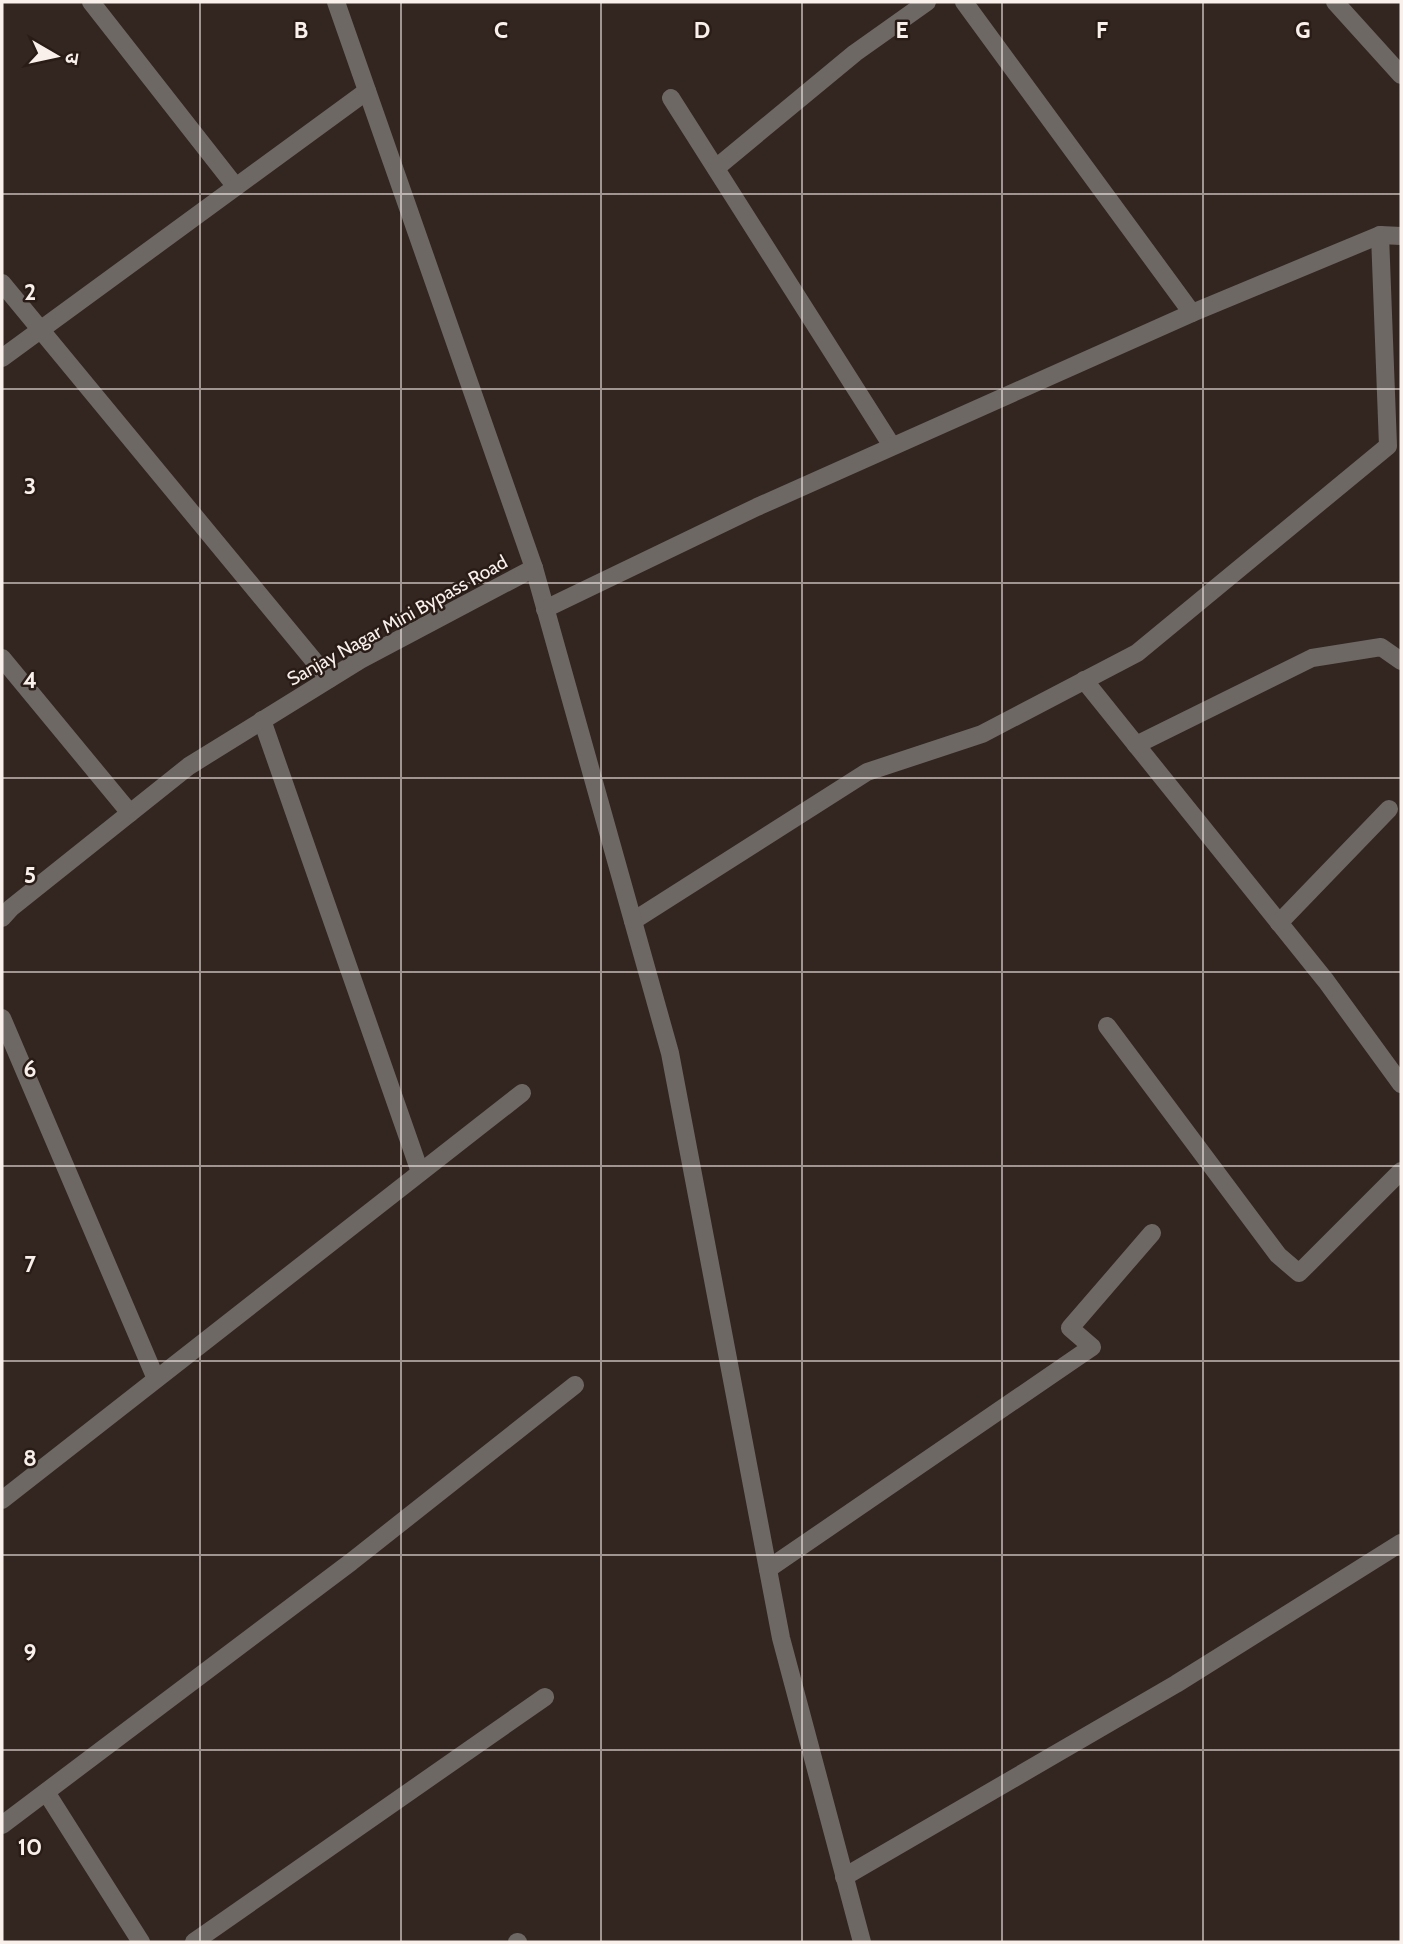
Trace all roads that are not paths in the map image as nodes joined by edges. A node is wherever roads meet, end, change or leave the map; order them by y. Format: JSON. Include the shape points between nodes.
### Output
{"nodes":[{"id":1,"x":91,"y":2,"type":"edge"},
{"id":2,"x":336,"y":2,"type":"edge"},
{"id":3,"x":927,"y":2,"type":"edge"},
{"id":4,"x":964,"y":2,"type":"edge"},
{"id":5,"x":1335,"y":2,"type":"edge"},
{"id":6,"x":1401,"y":75,"type":"edge"},
{"id":7,"x":367,"y":91,"type":"junction"},
{"id":8,"x":671,"y":98,"type":"dead end"},
{"id":9,"x":716,"y":168,"type":"junction"},
{"id":10,"x":236,"y":187,"type":"junction"},
{"id":11,"x":1380,"y":235,"type":"junction"},
{"id":12,"x":1401,"y":236,"type":"edge"},
{"id":13,"x":2,"y":283,"type":"edge"},
{"id":14,"x":1192,"y":313,"type":"junction"},
{"id":15,"x":40,"y":330,"type":"junction"},
{"id":16,"x":2,"y":358,"type":"edge"},
{"id":17,"x":892,"y":446,"type":"junction"},
{"id":18,"x":534,"y":568,"type":"junction"},
{"id":19,"x":545,"y":609,"type":"junction"},
{"id":20,"x":2,"y":657,"type":"edge"},
{"id":21,"x":1401,"y":661,"type":"edge"},
{"id":22,"x":329,"y":679,"type":"junction"},
{"id":23,"x":1084,"y":680,"type":"junction"},
{"id":24,"x":262,"y":720,"type":"junction"},
{"id":25,"x":1136,"y":745,"type":"junction"},
{"id":26,"x":1389,"y":809,"type":"dead end"},
{"id":27,"x":130,"y":813,"type":"junction"},
{"id":28,"x":2,"y":918,"type":"edge"},
{"id":29,"x":633,"y":921,"type":"junction"},
{"id":30,"x":1279,"y":923,"type":"junction"},
{"id":31,"x":2,"y":1018,"type":"edge"},
{"id":32,"x":1107,"y":1026,"type":"dead end"},
{"id":33,"x":1401,"y":1084,"type":"edge"},
{"id":34,"x":523,"y":1093,"type":"dead end"},
{"id":35,"x":1401,"y":1171,"type":"edge"},
{"id":36,"x":421,"y":1172,"type":"junction"},
{"id":37,"x":1152,"y":1233,"type":"dead end"},
{"id":38,"x":156,"y":1379,"type":"junction"},
{"id":39,"x":575,"y":1385,"type":"dead end"},
{"id":40,"x":2,"y":1500,"type":"edge"},
{"id":41,"x":1401,"y":1544,"type":"edge"},
{"id":42,"x":768,"y":1569,"type":"junction"},
{"id":43,"x":545,"y":1697,"type":"dead end"},
{"id":44,"x":46,"y":1792,"type":"junction"},
{"id":45,"x":2,"y":1825,"type":"edge"},
{"id":46,"x":844,"y":1877,"type":"junction"},
{"id":47,"x":141,"y":1942,"type":"edge"},
{"id":48,"x":194,"y":1942,"type":"edge"},
{"id":49,"x":862,"y":1942,"type":"edge"}],
"edges":[{"from":1,"to":10,"type":"street"},
{"from":2,"to":7,"type":"street","name":"Sanjay Nagar Mini Bypass Road"},
{"from":3,"to":9,"type":"street","via":[[855,53]]},
{"from":4,"to":14,"type":"street"},
{"from":5,"to":6,"type":"street"},
{"from":7,"to":10,"type":"street"},
{"from":7,"to":18,"type":"street","name":"Sanjay Nagar Mini Bypass Road"},
{"from":8,"to":9,"type":"street"},
{"from":9,"to":17,"type":"street"},
{"from":10,"to":15,"type":"street"},
{"from":11,"to":12,"type":"street"},
{"from":11,"to":14,"type":"street"},
{"from":11,"to":23,"type":"street","via":[[1388,446],[1137,653]]},
{"from":13,"to":15,"type":"street"},
{"from":14,"to":17,"type":"street"},
{"from":15,"to":16,"type":"street"},
{"from":15,"to":22,"type":"street"},
{"from":17,"to":19,"type":"street"},
{"from":18,"to":19,"type":"street"},
{"from":18,"to":22,"type":"street","name":"Sanjay Nagar Mini Bypass Road"},
{"from":19,"to":29,"type":"street"},
{"from":20,"to":27,"type":"street"},
{"from":21,"to":25,"type":"street","via":[[1381,647],[1312,657]]},
{"from":22,"to":24,"type":"street","name":"Sanjay Nagar Mini Bypass Road"},
{"from":23,"to":25,"type":"street"},
{"from":23,"to":29,"type":"street","via":[[982,734],[867,772]]},
{"from":24,"to":27,"type":"street","name":"Sanjay Nagar Mini Bypass Road","via":[[188,766]]},
{"from":24,"to":36,"type":"street"},
{"from":25,"to":30,"type":"street"},
{"from":26,"to":30,"type":"street"},
{"from":27,"to":28,"type":"street","name":"Sanjay Nagar Mini Bypass Road"},
{"from":29,"to":42,"type":"street","via":[[670,1053]]},
{"from":30,"to":33,"type":"street"},
{"from":31,"to":38,"type":"street"},
{"from":32,"to":35,"type":"street","via":[[1278,1255],[1299,1273]]},
{"from":34,"to":36,"type":"street"},
{"from":36,"to":38,"type":"street"},
{"from":37,"to":42,"type":"street","via":[[1070,1328],[1092,1347]]},
{"from":38,"to":40,"type":"street"},
{"from":39,"to":44,"type":"street","via":[[351,1562]]},
{"from":41,"to":46,"type":"street","via":[[1176,1684]]},
{"from":42,"to":46,"type":"street","via":[[781,1638]]},
{"from":43,"to":48,"type":"street"},
{"from":44,"to":45,"type":"street"},
{"from":44,"to":47,"type":"street"},
{"from":46,"to":49,"type":"street"}]}
